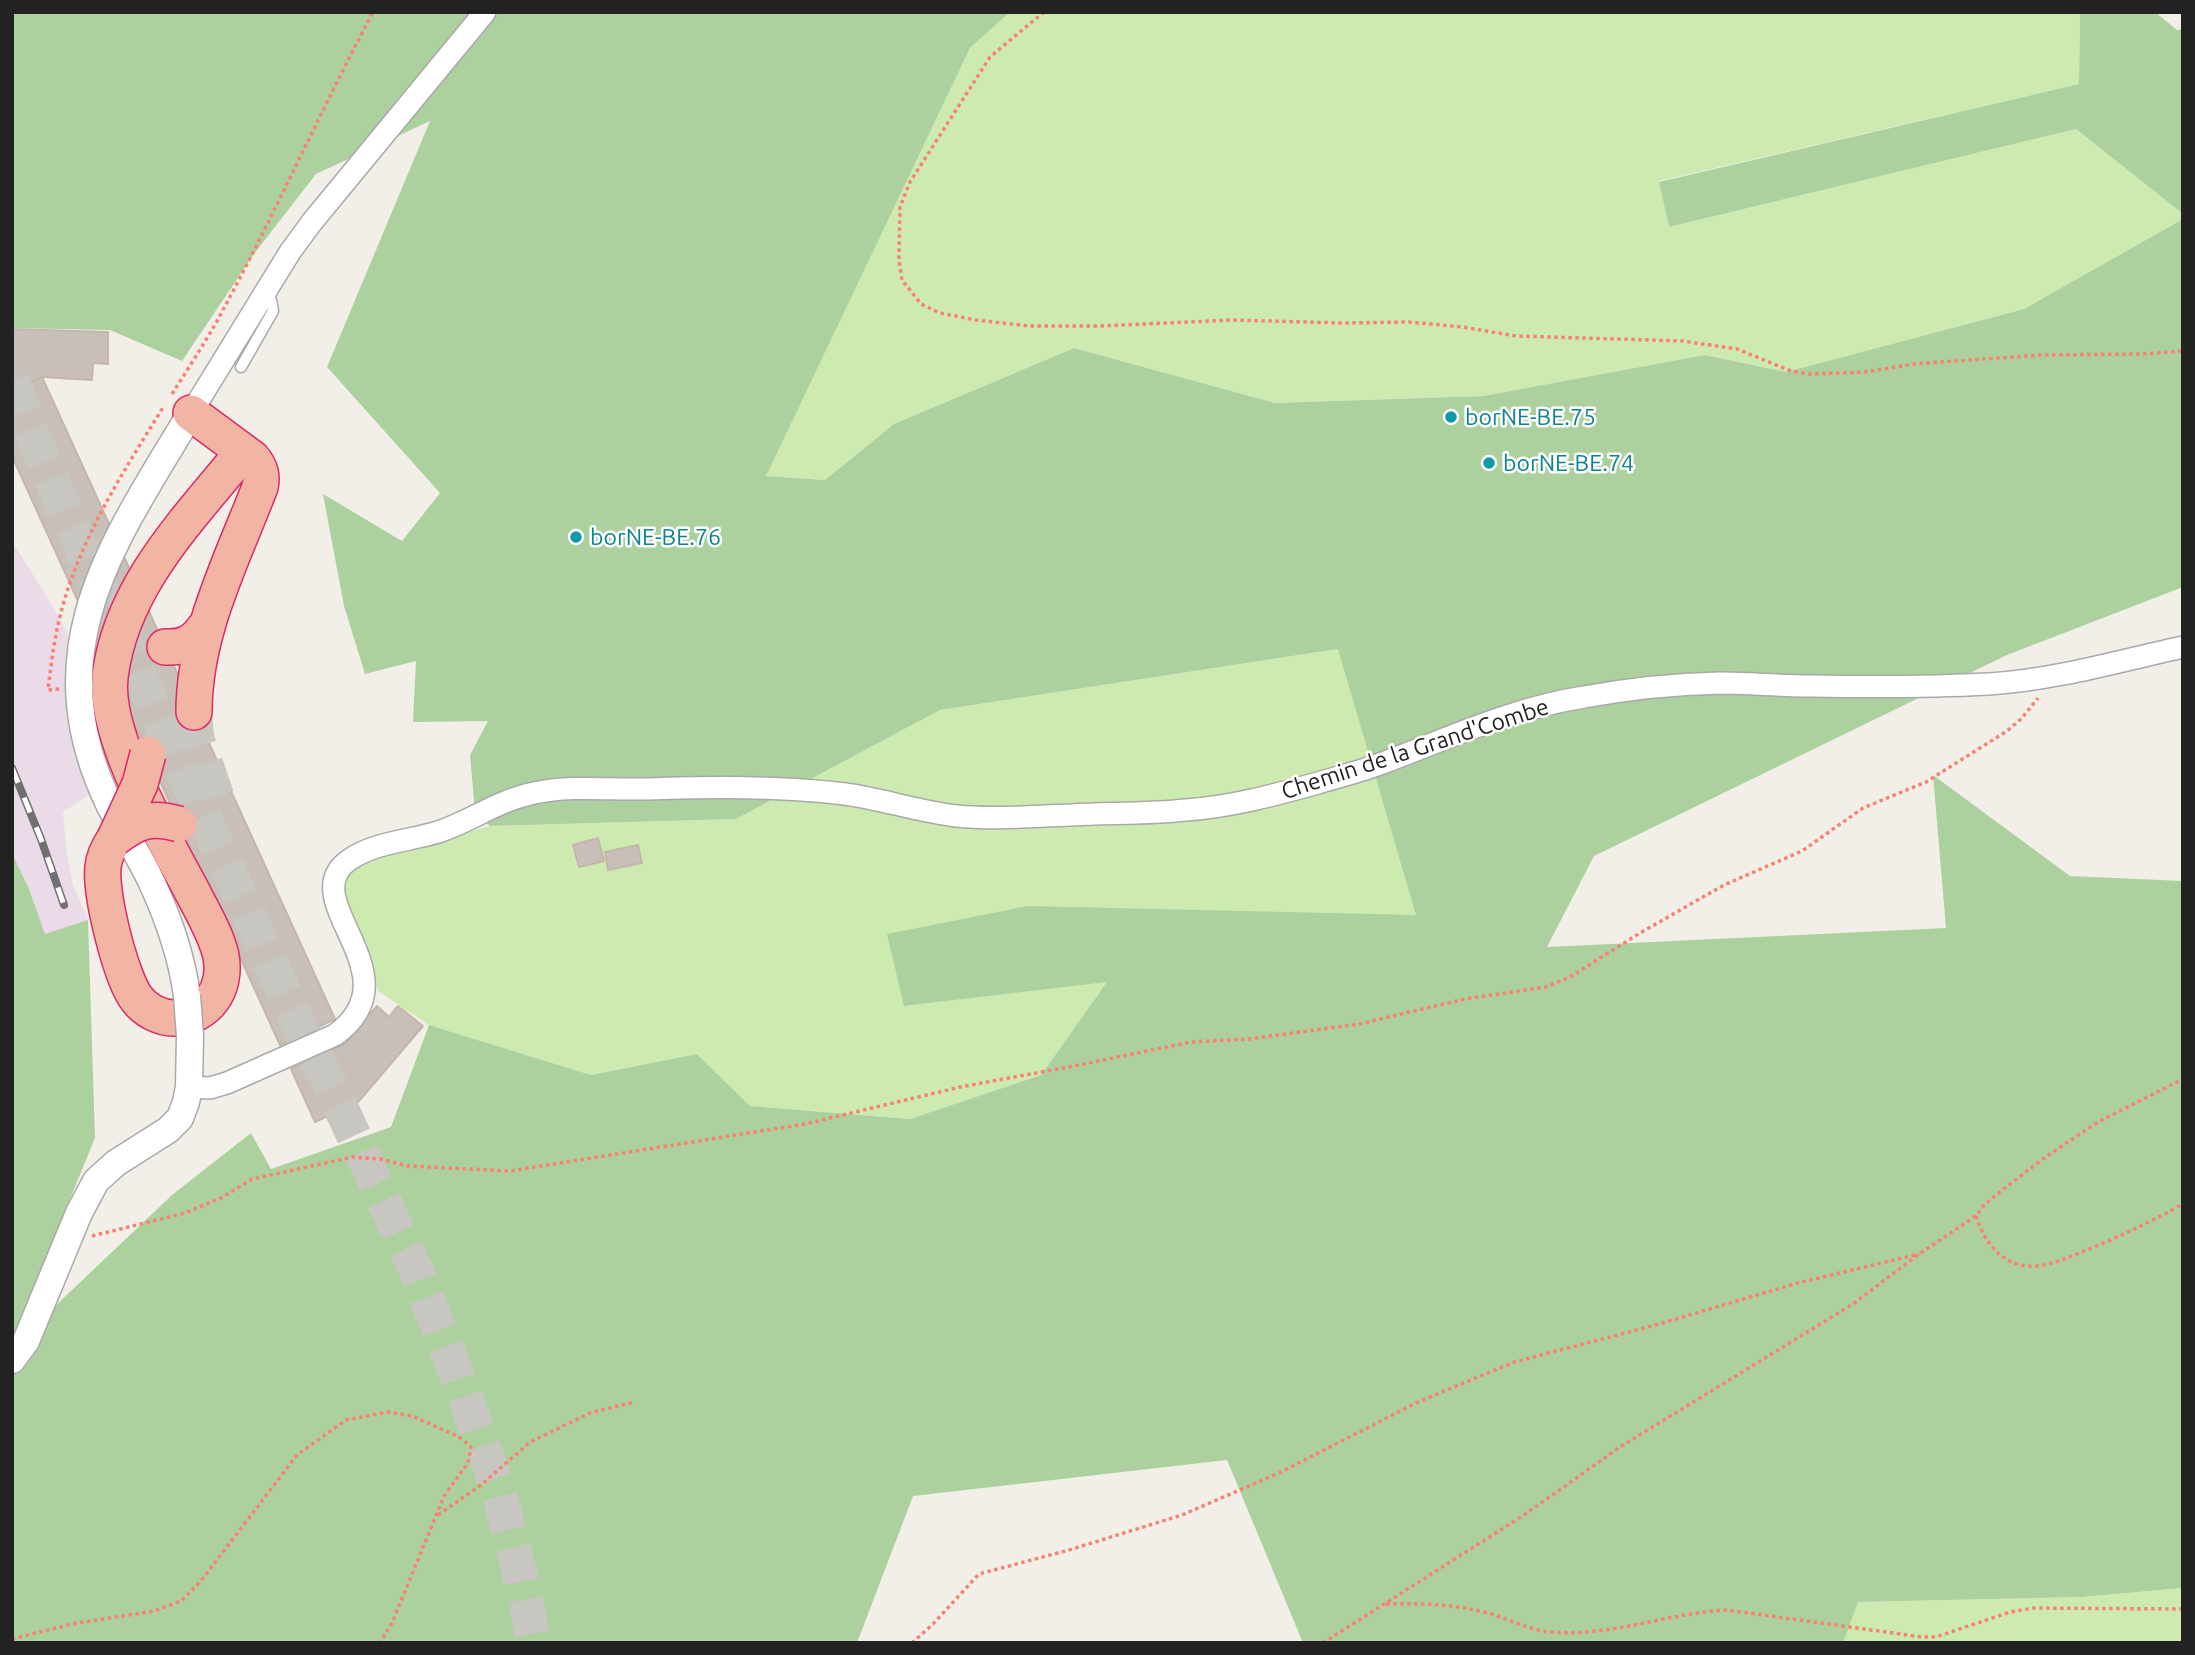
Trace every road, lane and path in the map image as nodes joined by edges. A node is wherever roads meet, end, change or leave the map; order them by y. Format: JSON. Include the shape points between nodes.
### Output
{"nodes":[{"id":1,"x":373,"y":12,"type":"edge"},
{"id":2,"x":485,"y":12,"type":"edge"},
{"id":3,"x":1044,"y":12,"type":"edge"},
{"id":4,"x":264,"y":293,"type":"junction"},
{"id":5,"x":2183,"y":351,"type":"edge"},
{"id":6,"x":241,"y":367,"type":"dead end"},
{"id":7,"x":191,"y":413,"type":"junction"},
{"id":8,"x":243,"y":452,"type":"junction"},
{"id":9,"x":205,"y":628,"type":"junction"},
{"id":10,"x":165,"y":647,"type":"dead end"},
{"id":11,"x":2183,"y":647,"type":"edge"},
{"id":12,"x":2052,"y":676,"type":"junction"},
{"id":13,"x":54,"y":690,"type":"dead end"},
{"id":14,"x":194,"y":712,"type":"tunnel mouth"},
{"id":15,"x":148,"y":754,"type":"dead end"},
{"id":16,"x":179,"y":824,"type":"dead end"},
{"id":17,"x":115,"y":838,"type":"junction"},
{"id":18,"x":2183,"y":1079,"type":"edge"},
{"id":19,"x":189,"y":1087,"type":"junction"},
{"id":20,"x":2183,"y":1204,"type":"edge"},
{"id":21,"x":1976,"y":1216,"type":"junction"},
{"id":22,"x":71,"y":1232,"type":"junction"},
{"id":23,"x":1919,"y":1254,"type":"junction"},
{"id":24,"x":12,"y":1360,"type":"edge"},
{"id":25,"x":634,"y":1402,"type":"dead end"},
{"id":26,"x":436,"y":1516,"type":"junction"},
{"id":27,"x":1384,"y":1604,"type":"junction"},
{"id":28,"x":2183,"y":1609,"type":"edge"},
{"id":29,"x":12,"y":1640,"type":"edge"},
{"id":30,"x":380,"y":1643,"type":"edge"},
{"id":31,"x":912,"y":1643,"type":"edge"},
{"id":32,"x":1323,"y":1643,"type":"edge"}],
"edges":[{"from":1,"to":13,"type":"path","via":[[216,323],[112,490],[78,562],[60,615],[48,690]]},
{"from":2,"to":4,"type":"street","via":[[334,192]]},
{"from":3,"to":5,"type":"path","via":[[990,57],[910,181],[901,207],[902,280],[921,304],[940,313],[1029,326],[1232,320],[1409,322],[1516,336],[1683,341],[1737,349],[1809,374],[2028,356]]},
{"from":4,"to":6,"type":"lane","via":[[273,311]]},
{"from":4,"to":7,"type":"street"},
{"from":7,"to":8,"type":"highway"},
{"from":7,"to":19,"type":"street","bridge":true,"via":[[123,525],[103,568],[84,629],[79,673],[85,733],[102,788],[153,884],[180,961],[190,1036]]},
{"from":8,"to":9,"type":"highway","via":[[258,467],[261,481]]},
{"from":8,"to":17,"type":"highway","via":[[143,579],[126,617],[110,678],[113,712],[127,761],[220,953],[220,986],[211,1002],[196,1013],[175,1018],[159,1015],[139,1002],[130,987],[103,891],[103,861]]},
{"from":9,"to":10,"type":"highway","via":[[188,644]]},
{"from":9,"to":14,"type":"highway"},
{"from":11,"to":12,"type":"street","name":"Chemin de la Grand'Combe"},
{"from":12,"to":19,"type":"street","name":"Chemin de la Grand'Combe","via":[[1987,684],[1719,683],[1586,696],[1499,719],[1358,771],[1264,798],[1192,810],[983,818],[931,813],[846,794],[761,789],[537,792],[494,805],[437,832],[369,849],[343,864],[334,880],[334,896],[365,981],[355,1015],[335,1035],[227,1083]]},
{"from":12,"to":22,"type":"path","via":[[2007,731],[1926,782],[1863,808],[1802,851],[1724,885],[1546,987],[1465,999],[1359,1024],[1249,1040],[1191,1042],[960,1087],[805,1124],[510,1171],[408,1166],[353,1157],[252,1179],[186,1213],[96,1236]]},
{"from":15,"to":17,"type":"highway","bridge":true,"via":[[140,784]]},
{"from":16,"to":17,"type":"highway","bridge":true,"via":[[144,821]]},
{"from":18,"to":21,"type":"path","via":[[2098,1122],[2005,1188]]},
{"from":19,"to":22,"type":"street","via":[[184,1111],[175,1125],[106,1171],[87,1195]]},
{"from":20,"to":21,"type":"path","via":[[2137,1230],[2047,1265],[2031,1266],[2017,1264],[1993,1249]]},
{"from":21,"to":23,"type":"path"},
{"from":22,"to":24,"type":"street","via":[[26,1341]]},
{"from":23,"to":27,"type":"path","via":[[1853,1304],[1620,1447]]},
{"from":23,"to":31,"type":"path","via":[[1514,1362],[1418,1402],[1279,1473],[1182,1514],[979,1574]]},
{"from":25,"to":26,"type":"path","via":[[590,1413],[530,1442]]},
{"from":26,"to":29,"type":"path","via":[[468,1463],[471,1447],[412,1416],[388,1412],[346,1420],[297,1455],[181,1601],[154,1611],[72,1624]]},
{"from":26,"to":30,"type":"path"},
{"from":27,"to":28,"type":"path","via":[[1436,1603],[1549,1632],[1577,1633],[1727,1610],[1922,1637],[1936,1637],[2034,1608]]},
{"from":27,"to":32,"type":"path"}]}
